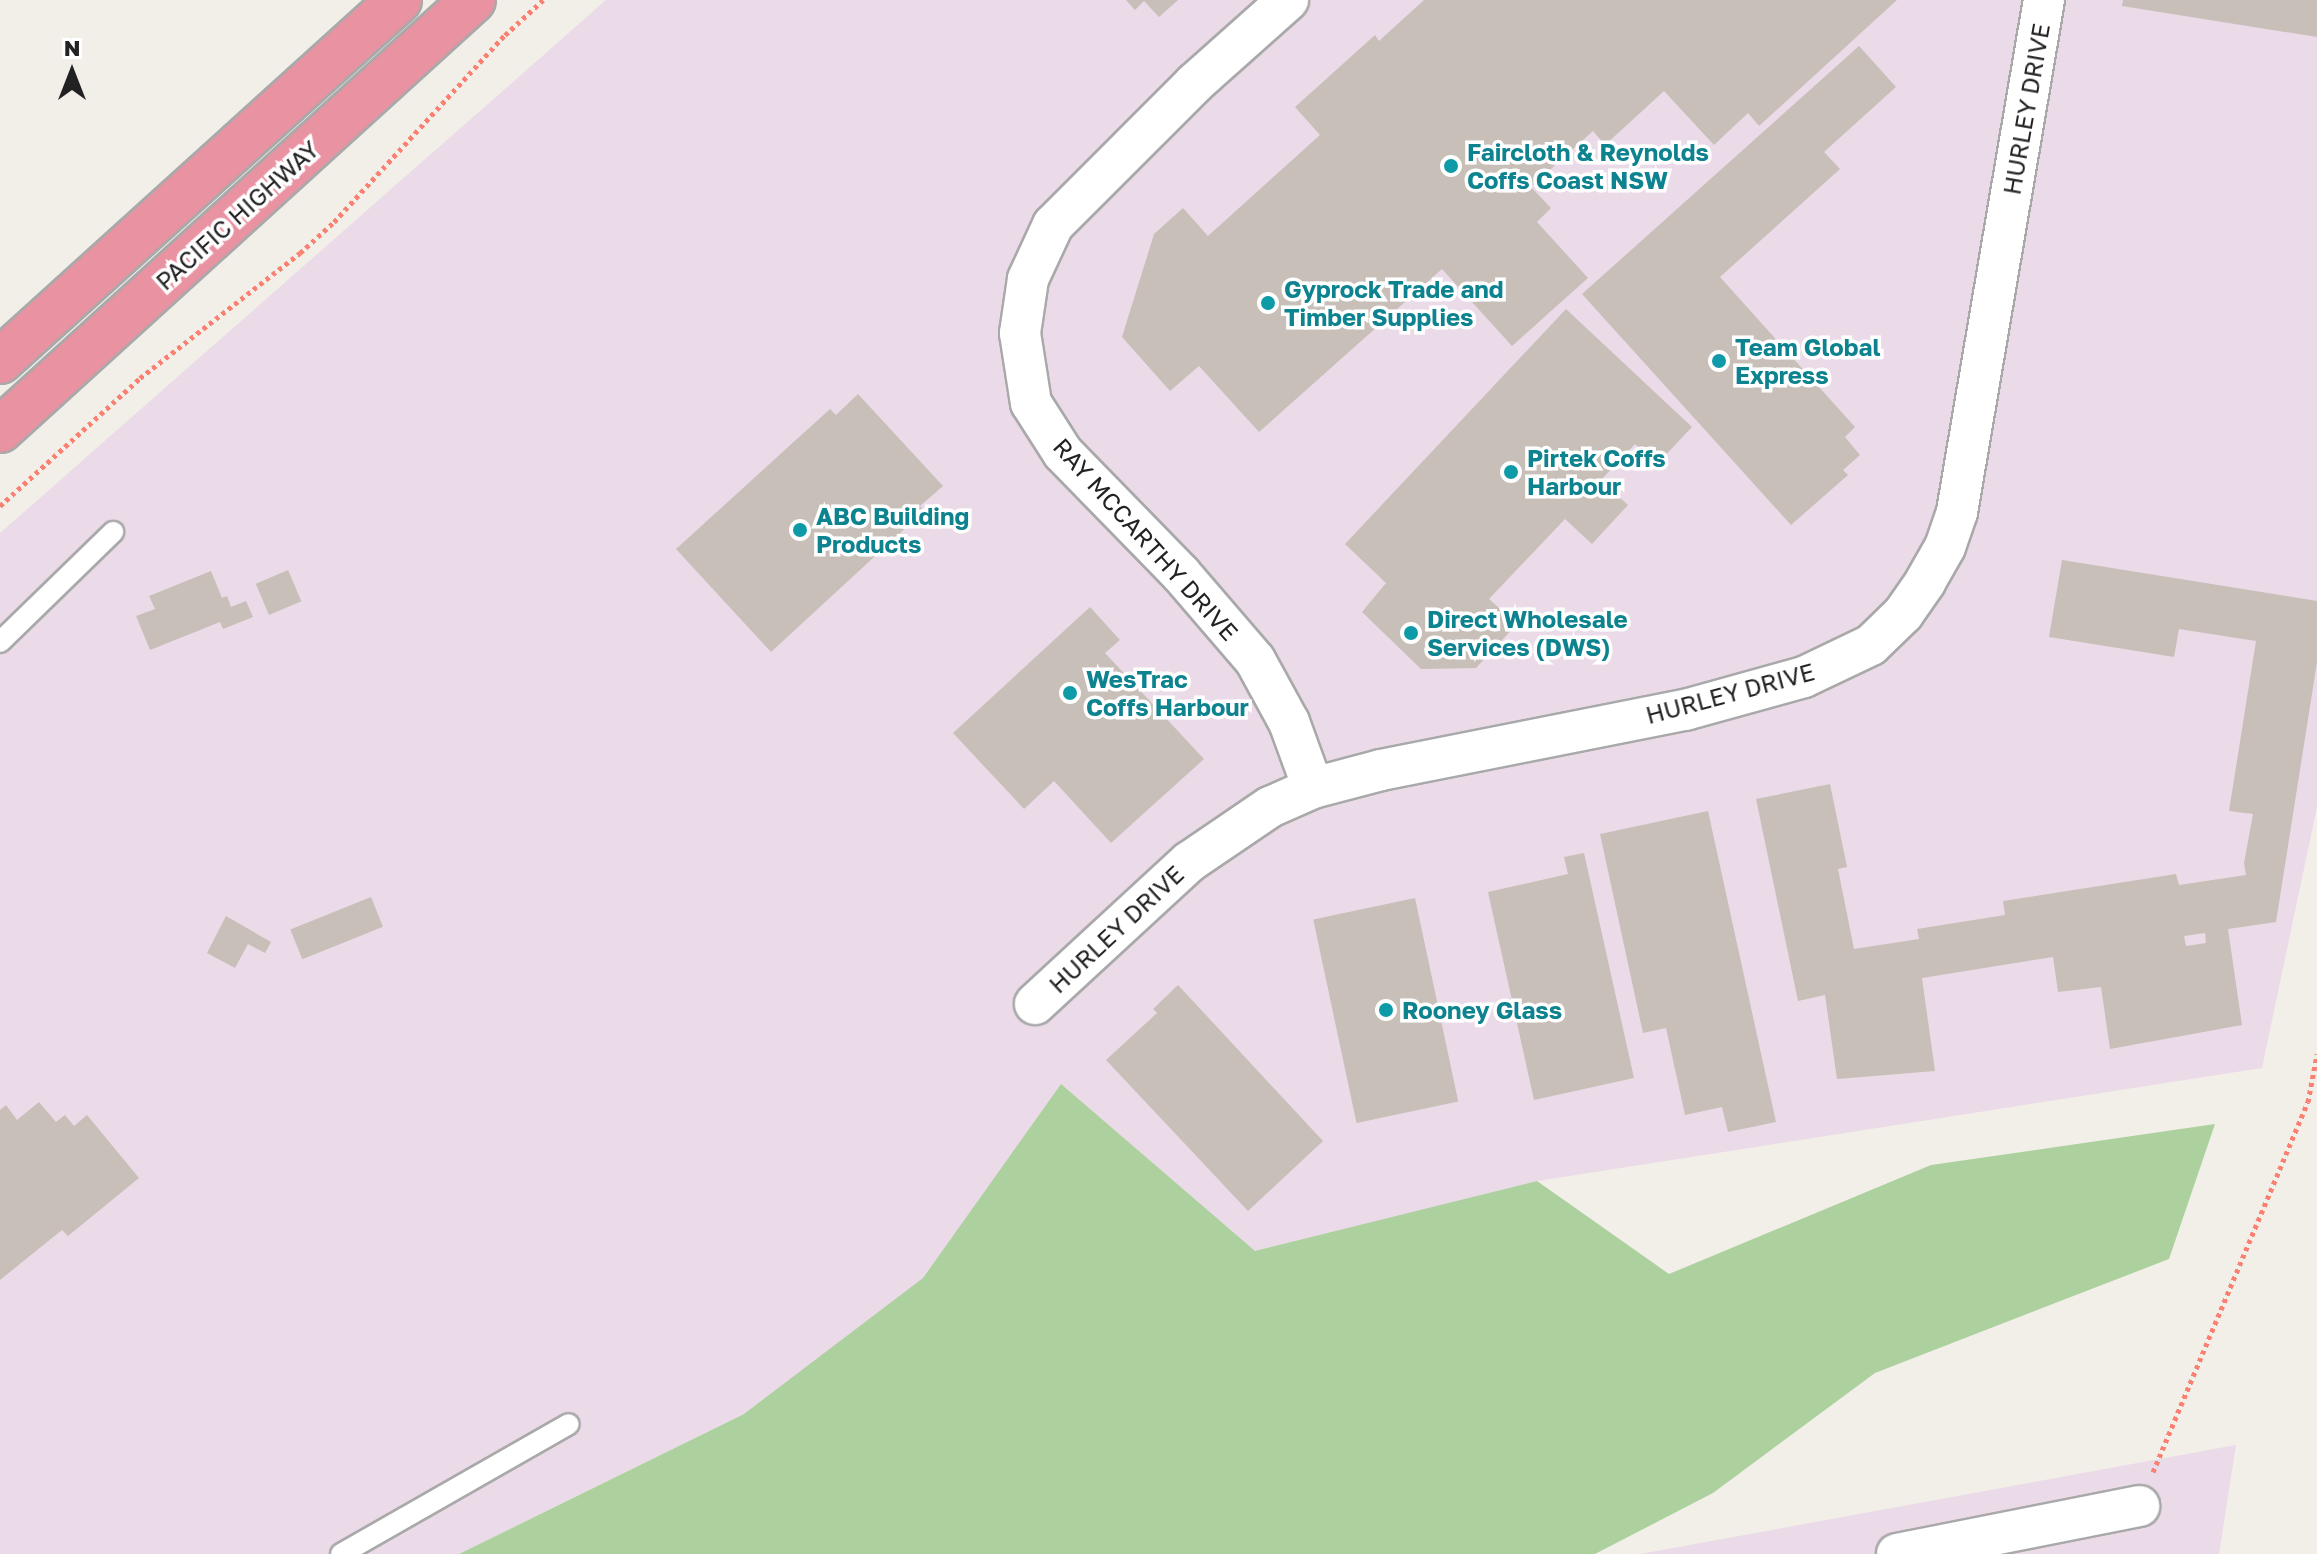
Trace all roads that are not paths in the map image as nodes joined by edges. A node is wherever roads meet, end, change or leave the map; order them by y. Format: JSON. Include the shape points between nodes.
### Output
{"nodes":[{"id":1,"x":399,"y":0,"type":"edge"},
{"id":2,"x":473,"y":0,"type":"edge"},
{"id":3,"x":1288,"y":0,"type":"edge"},
{"id":4,"x":2044,"y":0,"type":"edge"},
{"id":5,"x":2,"y":352,"type":"edge"},
{"id":6,"x":0,"y":430,"type":"edge"},
{"id":7,"x":113,"y":532,"type":"dead end"},
{"id":8,"x":0,"y":642,"type":"edge"},
{"id":9,"x":1313,"y":788,"type":"junction"},
{"id":10,"x":1035,"y":1004,"type":"dead end"},
{"id":11,"x":569,"y":1424,"type":"dead end"},
{"id":12,"x":2139,"y":1506,"type":"road end"},
{"id":13,"x":341,"y":1554,"type":"edge"},
{"id":14,"x":1897,"y":1554,"type":"edge"}],
"edges":[{"from":1,"to":5,"type":"highway"},
{"from":2,"to":6,"type":"highway","name":"PACIFIC HIGHWAY"},
{"from":3,"to":9,"type":"street","name":"RAY MCCARTHY DRIVE","via":[[1195,83],[1053,225],[1028,279],[1020,333],[1031,403],[1063,453],[1181,574],[1255,660],[1289,722]]},
{"from":4,"to":9,"type":"street","name":"HURLEY DRIVE","via":[[1957,512],[1945,547],[1903,614],[1871,645],[1804,677],[1685,710]]},
{"from":7,"to":8,"type":"lane"},
{"from":9,"to":10,"type":"street","name":"HURLEY DRIVE","via":[[1270,807],[1189,862]]},
{"from":11,"to":13,"type":"lane"},
{"from":12,"to":14,"type":"street"}]}
